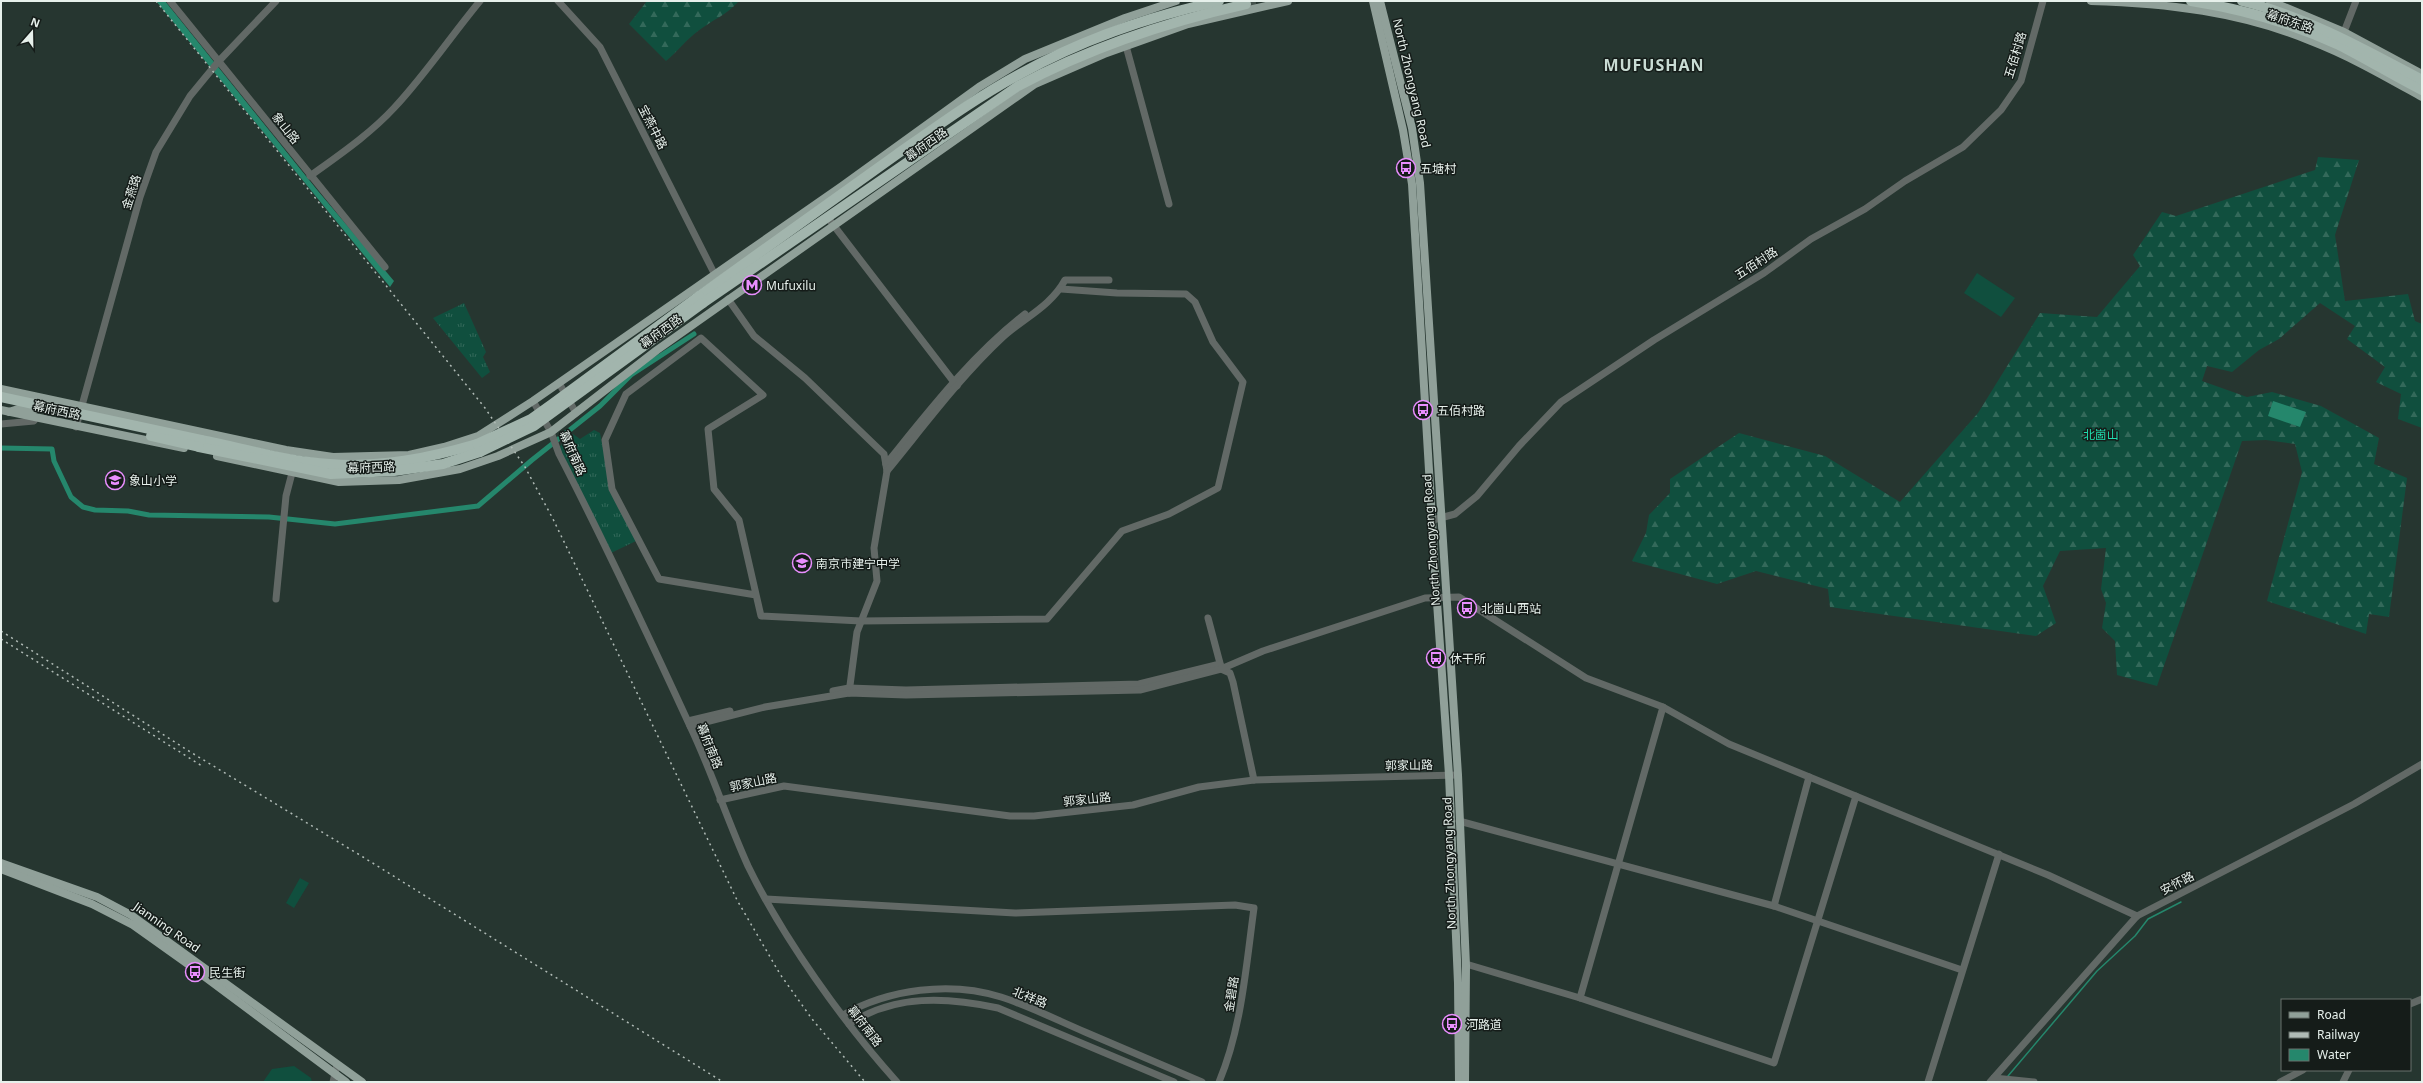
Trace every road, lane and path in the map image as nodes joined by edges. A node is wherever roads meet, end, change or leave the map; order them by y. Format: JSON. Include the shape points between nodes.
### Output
{"nodes":[{"id":1,"x":170,"y":1,"type":"edge"},
{"id":2,"x":276,"y":1,"type":"edge"},
{"id":3,"x":480,"y":1,"type":"edge"},
{"id":4,"x":558,"y":1,"type":"edge"},
{"id":5,"x":1176,"y":1,"type":"edge"},
{"id":6,"x":1219,"y":1,"type":"edge"},
{"id":7,"x":1288,"y":1,"type":"edge"},
{"id":8,"x":1373,"y":1,"type":"edge"},
{"id":9,"x":1380,"y":1,"type":"edge"},
{"id":10,"x":2043,"y":1,"type":"edge"},
{"id":11,"x":2092,"y":1,"type":"edge"},
{"id":12,"x":2191,"y":1,"type":"edge"},
{"id":13,"x":2242,"y":1,"type":"edge"},
{"id":14,"x":2270,"y":1,"type":"edge"},
{"id":15,"x":2356,"y":1,"type":"edge"},
{"id":16,"x":1246,"y":4,"type":"dead end"},
{"id":17,"x":2309,"y":17,"type":"joint"},
{"id":18,"x":2278,"y":29,"type":"junction"},
{"id":19,"x":2306,"y":31,"type":"junction"},
{"id":20,"x":2344,"y":35,"type":"junction"},
{"id":21,"x":1126,"y":46,"type":"junction"},
{"id":22,"x":218,"y":62,"type":"junction"},
{"id":23,"x":2422,"y":74,"type":"edge"},
{"id":24,"x":2422,"y":80,"type":"edge"},
{"id":25,"x":2422,"y":90,"type":"edge"},
{"id":26,"x":2422,"y":97,"type":"edge"},
{"id":27,"x":310,"y":176,"type":"junction"},
{"id":28,"x":1170,"y":204,"type":"dead end"},
{"id":29,"x":830,"y":222,"type":"junction"},
{"id":30,"x":385,"y":268,"type":"dead end"},
{"id":31,"x":714,"y":274,"type":"junction"},
{"id":32,"x":1109,"y":280,"type":"dead end"},
{"id":33,"x":1061,"y":289,"type":"junction"},
{"id":34,"x":728,"y":299,"type":"junction"},
{"id":35,"x":701,"y":300,"type":"junction"},
{"id":36,"x":1050,"y":301,"type":"junction"},
{"id":37,"x":559,"y":383,"type":"junction"},
{"id":38,"x":957,"y":386,"type":"junction"},
{"id":39,"x":1,"y":389,"type":"edge"},
{"id":40,"x":1,"y":397,"type":"edge"},
{"id":41,"x":52,"y":399,"type":"junction"},
{"id":42,"x":533,"y":401,"type":"junction"},
{"id":43,"x":1,"y":403,"type":"edge"},
{"id":44,"x":82,"y":405,"type":"junction"},
{"id":45,"x":5,"y":411,"type":"edge"},
{"id":46,"x":50,"y":411,"type":"junction"},
{"id":47,"x":111,"y":412,"type":"junction"},
{"id":48,"x":576,"y":413,"type":"junction"},
{"id":49,"x":79,"y":417,"type":"junction"},
{"id":50,"x":35,"y":419,"type":"junction"},
{"id":51,"x":1,"y":424,"type":"edge"},
{"id":52,"x":76,"y":427,"type":"junction"},
{"id":53,"x":552,"y":432,"type":"junction"},
{"id":54,"x":108,"y":433,"type":"junction"},
{"id":55,"x":232,"y":438,"type":"junction"},
{"id":56,"x":202,"y":446,"type":"junction"},
{"id":57,"x":478,"y":448,"type":"junction"},
{"id":58,"x":255,"y":451,"type":"junction"},
{"id":59,"x":355,"y":458,"type":"junction"},
{"id":60,"x":329,"y":464,"type":"junction"},
{"id":61,"x":886,"y":467,"type":"junction"},
{"id":62,"x":316,"y":471,"type":"junction"},
{"id":63,"x":292,"y":473,"type":"junction"},
{"id":64,"x":339,"y":482,"type":"junction"},
{"id":65,"x":1437,"y":519,"type":"junction"},
{"id":66,"x":756,"y":595,"type":"junction"},
{"id":67,"x":1447,"y":596,"type":"junction"},
{"id":68,"x":1436,"y":597,"type":"junction"},
{"id":69,"x":276,"y":599,"type":"dead end"},
{"id":70,"x":1208,"y":618,"type":"dead end"},
{"id":71,"x":861,"y":621,"type":"junction"},
{"id":72,"x":1221,"y":667,"type":"junction"},
{"id":73,"x":849,"y":693,"type":"junction"},
{"id":74,"x":1663,"y":707,"type":"junction"},
{"id":75,"x":689,"y":723,"type":"junction"},
{"id":76,"x":2422,"y":764,"type":"edge"},
{"id":77,"x":1449,"y":775,"type":"junction"},
{"id":78,"x":1458,"y":775,"type":"junction"},
{"id":79,"x":1809,"y":776,"type":"junction"},
{"id":80,"x":1254,"y":780,"type":"junction"},
{"id":81,"x":1856,"y":796,"type":"junction"},
{"id":82,"x":720,"y":800,"type":"junction"},
{"id":83,"x":1459,"y":821,"type":"junction"},
{"id":84,"x":1999,"y":854,"type":"junction"},
{"id":85,"x":1,"y":863,"type":"edge"},
{"id":86,"x":1618,"y":864,"type":"junction"},
{"id":87,"x":1,"y":869,"type":"edge"},
{"id":88,"x":766,"y":899,"type":"junction"},
{"id":89,"x":1774,"y":906,"type":"junction"},
{"id":90,"x":2137,"y":916,"type":"junction"},
{"id":91,"x":1817,"y":921,"type":"junction"},
{"id":92,"x":1466,"y":964,"type":"junction"},
{"id":93,"x":1962,"y":970,"type":"junction"},
{"id":94,"x":1580,"y":998,"type":"junction"},
{"id":95,"x":880,"y":999,"type":"junction"},
{"id":96,"x":2422,"y":999,"type":"edge"},
{"id":97,"x":2411,"y":1004,"type":"edge"},
{"id":98,"x":883,"y":1008,"type":"junction"},
{"id":99,"x":843,"y":1015,"type":"junction"},
{"id":100,"x":849,"y":1024,"type":"junction"},
{"id":101,"x":337,"y":1065,"type":"junction"},
{"id":102,"x":2301,"y":1071,"type":"edge"},
{"id":103,"x":2348,"y":1071,"type":"edge"},
{"id":104,"x":1177,"y":1072,"type":"junction"},
{"id":105,"x":334,"y":1078,"type":"edge"},
{"id":106,"x":1992,"y":1080,"type":"edge"},
{"id":107,"x":346,"y":1082,"type":"edge"},
{"id":108,"x":362,"y":1082,"type":"edge"},
{"id":109,"x":897,"y":1082,"type":"edge"},
{"id":110,"x":1174,"y":1082,"type":"edge"},
{"id":111,"x":1202,"y":1082,"type":"edge"},
{"id":112,"x":1219,"y":1082,"type":"edge"},
{"id":113,"x":1458,"y":1082,"type":"edge"},
{"id":114,"x":1465,"y":1082,"type":"edge"},
{"id":115,"x":1928,"y":1082,"type":"edge"},
{"id":116,"x":2034,"y":1082,"type":"edge"},
{"id":117,"x":2280,"y":1082,"type":"edge"},
{"id":118,"x":2343,"y":1082,"type":"edge"}],
"edges":[{"from":1,"to":22,"type":"street","name":"象山路"},
{"from":2,"to":22,"type":"street","name":"金燕路"},
{"from":3,"to":27,"type":"street","via":[[393,109],[364,136]]},
{"from":4,"to":31,"type":"street","name":"宝燕中路","via":[[600,47]]},
{"from":5,"to":31,"type":"main road","name":"幕府西路","via":[[1125,18],[1025,59],[979,87]]},
{"from":6,"to":35,"type":"highway","name":"幕府西路","via":[[1175,12],[1117,32],[1074,48],[1020,74],[953,116]]},
{"from":7,"to":21,"type":"main road","name":"幕府西路","via":[[1188,24]]},
{"from":8,"to":65,"type":"main road","name":"North Zhongyang Road","via":[[1403,130],[1412,184]]},
{"from":9,"to":65,"type":"main road","name":"North Zhongyang Road","via":[[1412,128],[1420,183]]},
{"from":10,"to":65,"type":"street","name":"五佰村路","via":[[2021,81],[2001,110],[1963,147],[1905,181],[1865,209],[1811,239],[1764,273],[1654,340],[1561,402],[1477,496],[1454,514]]},
{"from":11,"to":18,"type":"main road","name":"幕府东路","via":[[2143,3],[2216,12]]},
{"from":12,"to":19,"type":"highway","name":"幕府东路","via":[[2244,10]]},
{"from":13,"to":20,"type":"highway","name":"幕府东路"},
{"from":14,"to":17,"type":"main road","name":"幕府东路"},
{"from":15,"to":20,"type":"street"},
{"from":16,"to":29,"type":"highway","name":"幕府西路","via":[[1187,17],[1145,30],[1018,86]]},
{"from":17,"to":20,"type":"highway"},
{"from":18,"to":19,"type":"highway"},
{"from":18,"to":26,"type":"main road","name":"幕府东路","via":[[2340,53]]},
{"from":19,"to":25,"type":"highway","name":"幕府东路","via":[[2339,45]]},
{"from":20,"to":23,"type":"main road","name":"幕府东路"},
{"from":20,"to":24,"type":"highway","name":"幕府东路"},
{"from":21,"to":28,"type":"street"},
{"from":21,"to":29,"type":"main road","name":"幕府西路","via":[[1035,84]]},
{"from":22,"to":27,"type":"street","name":"象山路"},
{"from":22,"to":44,"type":"street","name":"金燕路","via":[[170,125],[156,152],[140,196]]},
{"from":27,"to":30,"type":"street","name":"象山路"},
{"from":29,"to":34,"type":"main road","name":"幕府西路"},
{"from":29,"to":35,"type":"highway","name":"幕府西路"},
{"from":29,"to":38,"type":"street"},
{"from":31,"to":37,"type":"main road","name":"幕府西路"},
{"from":32,"to":33,"type":"street","via":[[1065,280]]},
{"from":33,"to":36,"type":"street"},
{"from":33,"to":71,"type":"street","via":[[1186,294],[1195,302],[1213,342],[1243,382],[1218,488],[1169,514],[1122,531],[1047,619]]},
{"from":34,"to":48,"type":"main road","name":"幕府西路"},
{"from":34,"to":61,"type":"street","via":[[754,336],[805,378],[884,454]]},
{"from":35,"to":57,"type":"highway","name":"幕府西路","bridge":true,"via":[[530,419]]},
{"from":36,"to":38,"type":"street","via":[[1003,337]]},
{"from":36,"to":61,"type":"street","via":[[1033,308],[1000,334],[953,383]]},
{"from":37,"to":42,"type":"main road","name":"幕府西路"},
{"from":37,"to":48,"type":"street"},
{"from":38,"to":61,"type":"street"},
{"from":39,"to":41,"type":"main road","name":"幕府西路"},
{"from":40,"to":56,"type":"highway","name":"幕府西路","bridge":true},
{"from":41,"to":44,"type":"main road","name":"幕府西路"},
{"from":41,"to":46,"type":"main road","via":[[56,404]]},
{"from":42,"to":53,"type":"street","name":"幕府南路"},
{"from":42,"to":59,"type":"main road","name":"幕府西路","via":[[478,436],[444,447],[409,455]]},
{"from":43,"to":56,"type":"highway","name":"幕府西路","bridge":true},
{"from":44,"to":47,"type":"main road","name":"幕府西路"},
{"from":44,"to":49,"type":"street","name":"金燕路"},
{"from":45,"to":46,"type":"main road","via":[[33,408]]},
{"from":45,"to":50,"type":"main road","name":"幕府西路"},
{"from":46,"to":49,"type":"main road"},
{"from":47,"to":54,"type":"main road","via":[[103,422]]},
{"from":47,"to":55,"type":"main road","name":"幕府西路"},
{"from":48,"to":53,"type":"main road","name":"幕府西路"},
{"from":49,"to":52,"type":"street","name":"金燕路"},
{"from":50,"to":51,"type":"street","via":[[26,423]]},
{"from":50,"to":52,"type":"main road","name":"幕府西路"},
{"from":52,"to":54,"type":"main road","name":"幕府西路"},
{"from":53,"to":64,"type":"main road","name":"幕府西路","via":[[498,456],[460,469],[399,480]]},
{"from":53,"to":75,"type":"street","name":"幕府南路","via":[[559,454]]},
{"from":54,"to":56,"type":"main road","name":"幕府西路"},
{"from":55,"to":58,"type":"highway"},
{"from":55,"to":59,"type":"main road","name":"幕府西路","via":[[333,457]]},
{"from":56,"to":58,"type":"highway","name":"幕府西路"},
{"from":56,"to":62,"type":"highway","name":"幕府西路"},
{"from":56,"to":63,"type":"main road","name":"幕府西路"},
{"from":57,"to":60,"type":"highway","name":"幕府西路","via":[[388,464]]},
{"from":57,"to":62,"type":"highway","name":"幕府西路","via":[[443,464],[394,471],[331,474]]},
{"from":58,"to":60,"type":"highway","name":"幕府西路"},
{"from":59,"to":60,"type":"highway"},
{"from":61,"to":71,"type":"street","via":[[874,548],[877,581]]},
{"from":62,"to":64,"type":"highway"},
{"from":63,"to":64,"type":"main road","name":"幕府西路"},
{"from":63,"to":69,"type":"street","via":[[284,509]]},
{"from":65,"to":67,"type":"main road","name":"North Zhongyang Road"},
{"from":65,"to":68,"type":"main road","name":"North Zhongyang Road"},
{"from":66,"to":66,"type":"street","via":[[740,520],[714,489],[708,429],[763,395],[701,338],[626,394],[605,440],[612,489],[659,579]]},
{"from":66,"to":71,"type":"street","via":[[761,616]]},
{"from":67,"to":68,"type":"street"},
{"from":67,"to":74,"type":"street","via":[[1459,598],[1586,678]]},
{"from":67,"to":78,"type":"main road","name":"North Zhongyang Road"},
{"from":68,"to":72,"type":"street","via":[[1425,598],[1263,650]]},
{"from":68,"to":77,"type":"main road","name":"North Zhongyang Road"},
{"from":70,"to":72,"type":"street"},
{"from":71,"to":73,"type":"street","via":[[857,632]]},
{"from":72,"to":73,"type":"street","via":[[1140,690],[906,695]]},
{"from":72,"to":75,"type":"street","via":[[1139,684],[914,690],[849,688]]},
{"from":72,"to":80,"type":"street","via":[[1230,673],[1233,682]]},
{"from":73,"to":75,"type":"street"},
{"from":74,"to":79,"type":"street","via":[[1729,744]]},
{"from":74,"to":86,"type":"street"},
{"from":75,"to":82,"type":"street","name":"幕府南路"},
{"from":76,"to":90,"type":"street","name":"安怀路","via":[[2354,804]]},
{"from":77,"to":78,"type":"street","name":"郭家山路"},
{"from":77,"to":80,"type":"street","name":"郭家山路"},
{"from":77,"to":113,"type":"main road","name":"North Zhongyang Road","via":[[1458,984]]},
{"from":78,"to":83,"type":"main road","name":"North Zhongyang Road"},
{"from":79,"to":81,"type":"street"},
{"from":79,"to":89,"type":"street"},
{"from":80,"to":82,"type":"street","name":"郭家山路","via":[[1199,787],[1134,805],[1034,816],[1010,816],[784,786]]},
{"from":81,"to":84,"type":"street"},
{"from":81,"to":91,"type":"street"},
{"from":82,"to":88,"type":"street","name":"幕府南路"},
{"from":83,"to":86,"type":"street"},
{"from":83,"to":92,"type":"main road","name":"North Zhongyang Road"},
{"from":84,"to":90,"type":"street"},
{"from":84,"to":93,"type":"street"},
{"from":85,"to":101,"type":"main road","name":"Jianning Road","via":[[97,897],[131,915]]},
{"from":86,"to":89,"type":"street"},
{"from":86,"to":94,"type":"street"},
{"from":87,"to":105,"type":"main road","name":"Jianning Road","via":[[92,904],[133,925],[185,962]]},
{"from":88,"to":99,"type":"street","name":"幕府南路"},
{"from":88,"to":112,"type":"street","name":"金碧路","via":[[1016,913],[1235,905],[1254,908],[1233,1044]]},
{"from":89,"to":91,"type":"street"},
{"from":90,"to":106,"type":"street","name":"安怀路"},
{"from":91,"to":93,"type":"street"},
{"from":91,"to":94,"type":"street","via":[[1774,1062]]},
{"from":92,"to":94,"type":"street"},
{"from":92,"to":114,"type":"main road","name":"North Zhongyang Road"},
{"from":93,"to":115,"type":"street"},
{"from":95,"to":98,"type":"street","via":[[878,1004]]},
{"from":95,"to":99,"type":"street","name":"北祥路","via":[[858,1006]]},
{"from":95,"to":104,"type":"street","name":"北祥路","via":[[905,993],[946,989],[1000,997]]},
{"from":96,"to":97,"type":"street"},
{"from":98,"to":100,"type":"street","name":"北祥路"},
{"from":98,"to":110,"type":"street","name":"北祥路","via":[[906,1002],[945,1000],[998,1008]]},
{"from":99,"to":100,"type":"street","name":"幕府南路"},
{"from":100,"to":109,"type":"street","name":"幕府南路"},
{"from":101,"to":105,"type":"street"},
{"from":101,"to":108,"type":"main road","name":"Jianning Road"},
{"from":102,"to":117,"type":"street"},
{"from":103,"to":118,"type":"street"},
{"from":104,"to":110,"type":"street","via":[[1179,1079]]},
{"from":104,"to":111,"type":"street","name":"北祥路"},
{"from":105,"to":107,"type":"main road","name":"Jianning Road"},
{"from":106,"to":116,"type":"street"}]}
